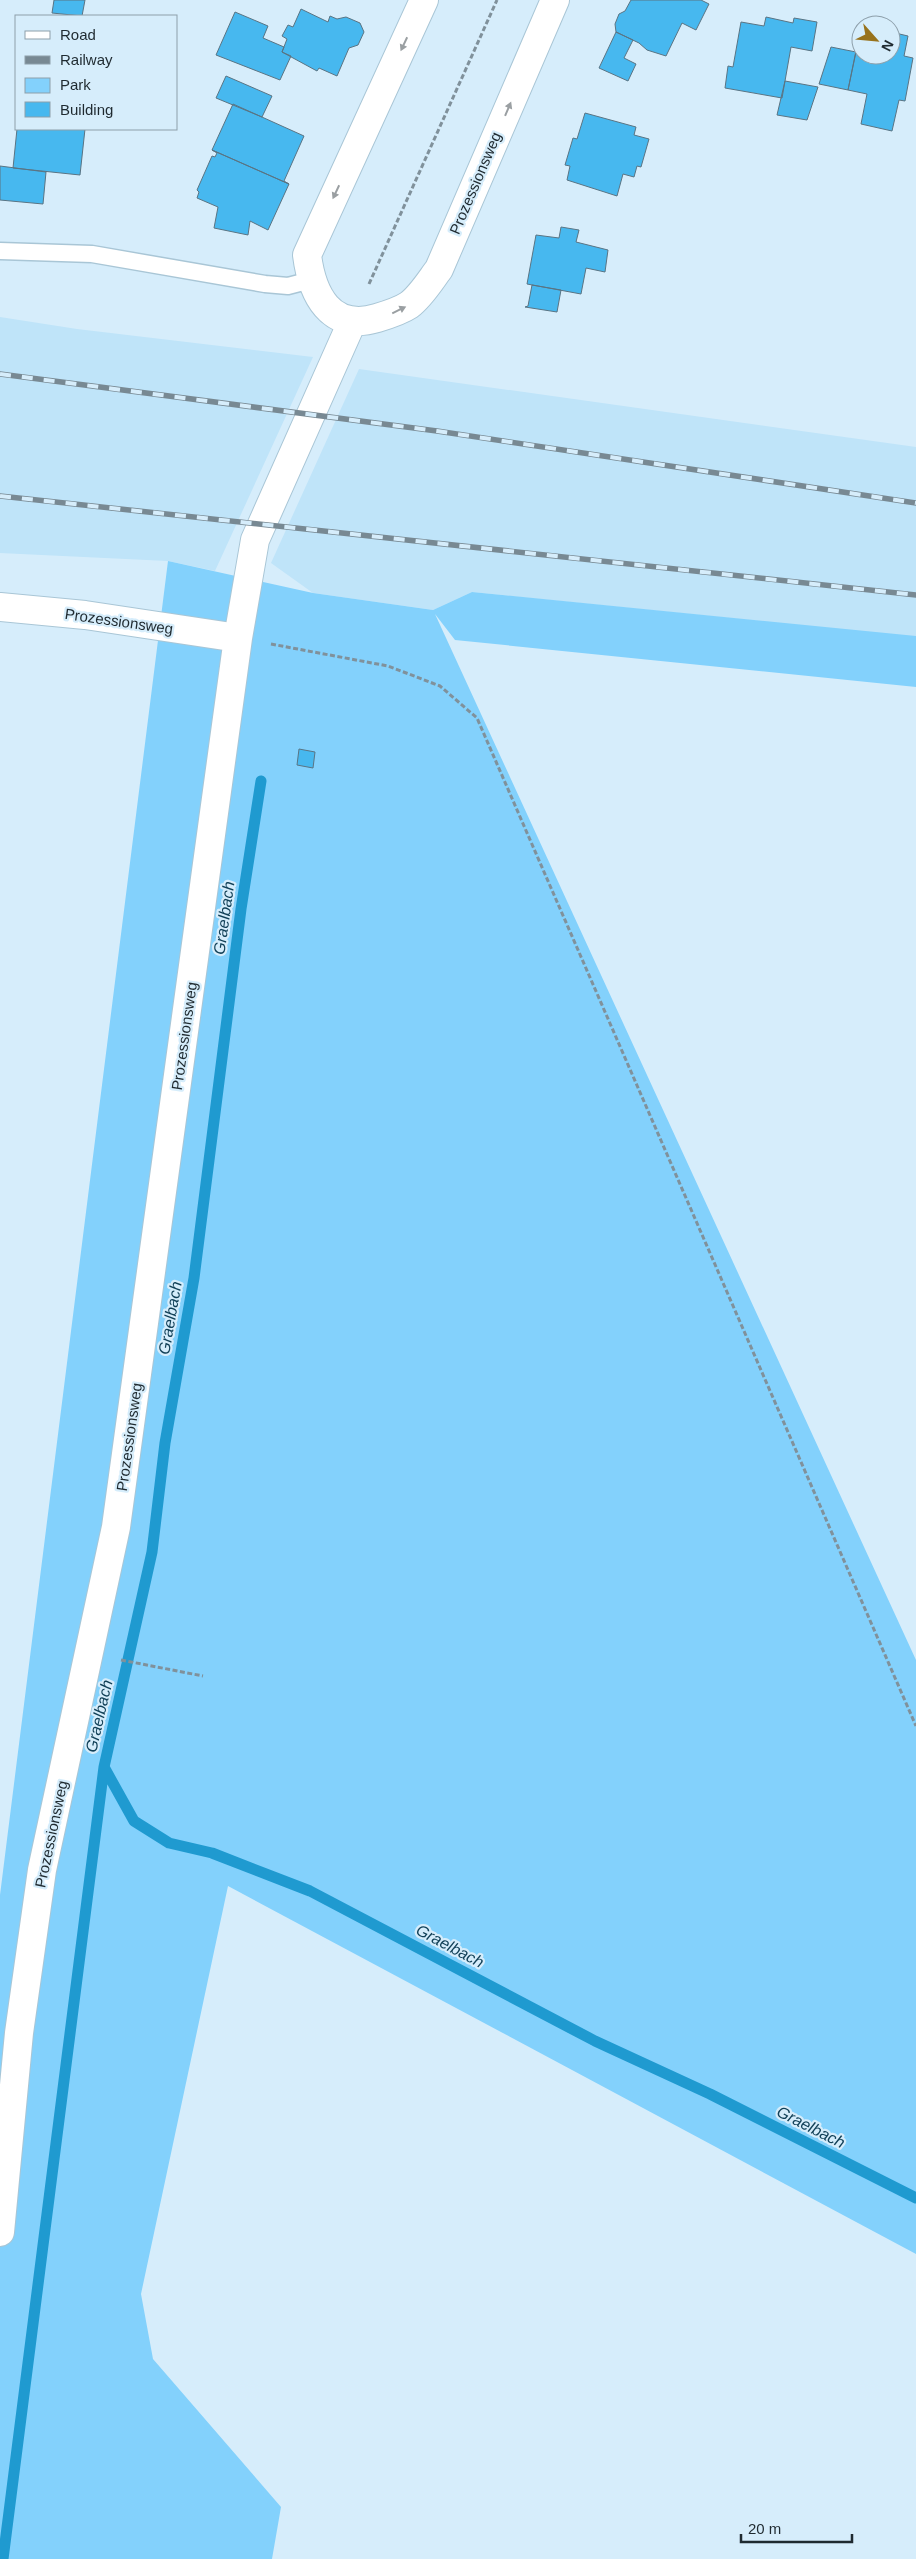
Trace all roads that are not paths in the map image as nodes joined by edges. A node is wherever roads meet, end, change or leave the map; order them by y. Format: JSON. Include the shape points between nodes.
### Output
{"nodes":[{"id":1,"x":424,"y":0,"type":"edge"},
{"id":2,"x":555,"y":0,"type":"edge"},
{"id":3,"x":0,"y":251,"type":"edge"},
{"id":4,"x":311,"y":280,"type":"junction"},
{"id":5,"x":352,"y":322,"type":"junction"},
{"id":6,"x":0,"y":607,"type":"edge"},
{"id":7,"x":238,"y":638,"type":"junction"},
{"id":8,"x":0,"y":2232,"type":"edge"}],
"edges":[{"from":1,"to":4,"type":"street","one_way":true,"via":[[307,255]]},
{"from":5,"to":2,"type":"street","name":"Prozessionsweg","one_way":true,"via":[[387,315],[408,305],[438,269]]},
{"from":3,"to":4,"type":"lane","via":[[92,254],[265,284],[288,286]]},
{"from":4,"to":5,"type":"street","via":[[320,301],[334,314]]},
{"from":5,"to":7,"type":"street","name":"Prozessionsweg","via":[[255,540]]},
{"from":6,"to":7,"type":"street","name":"Prozessionsweg","via":[[84,615]]},
{"from":7,"to":8,"type":"street","name":"Prozessionsweg","via":[[116,1527],[42,1870],[19,2033]]}]}
